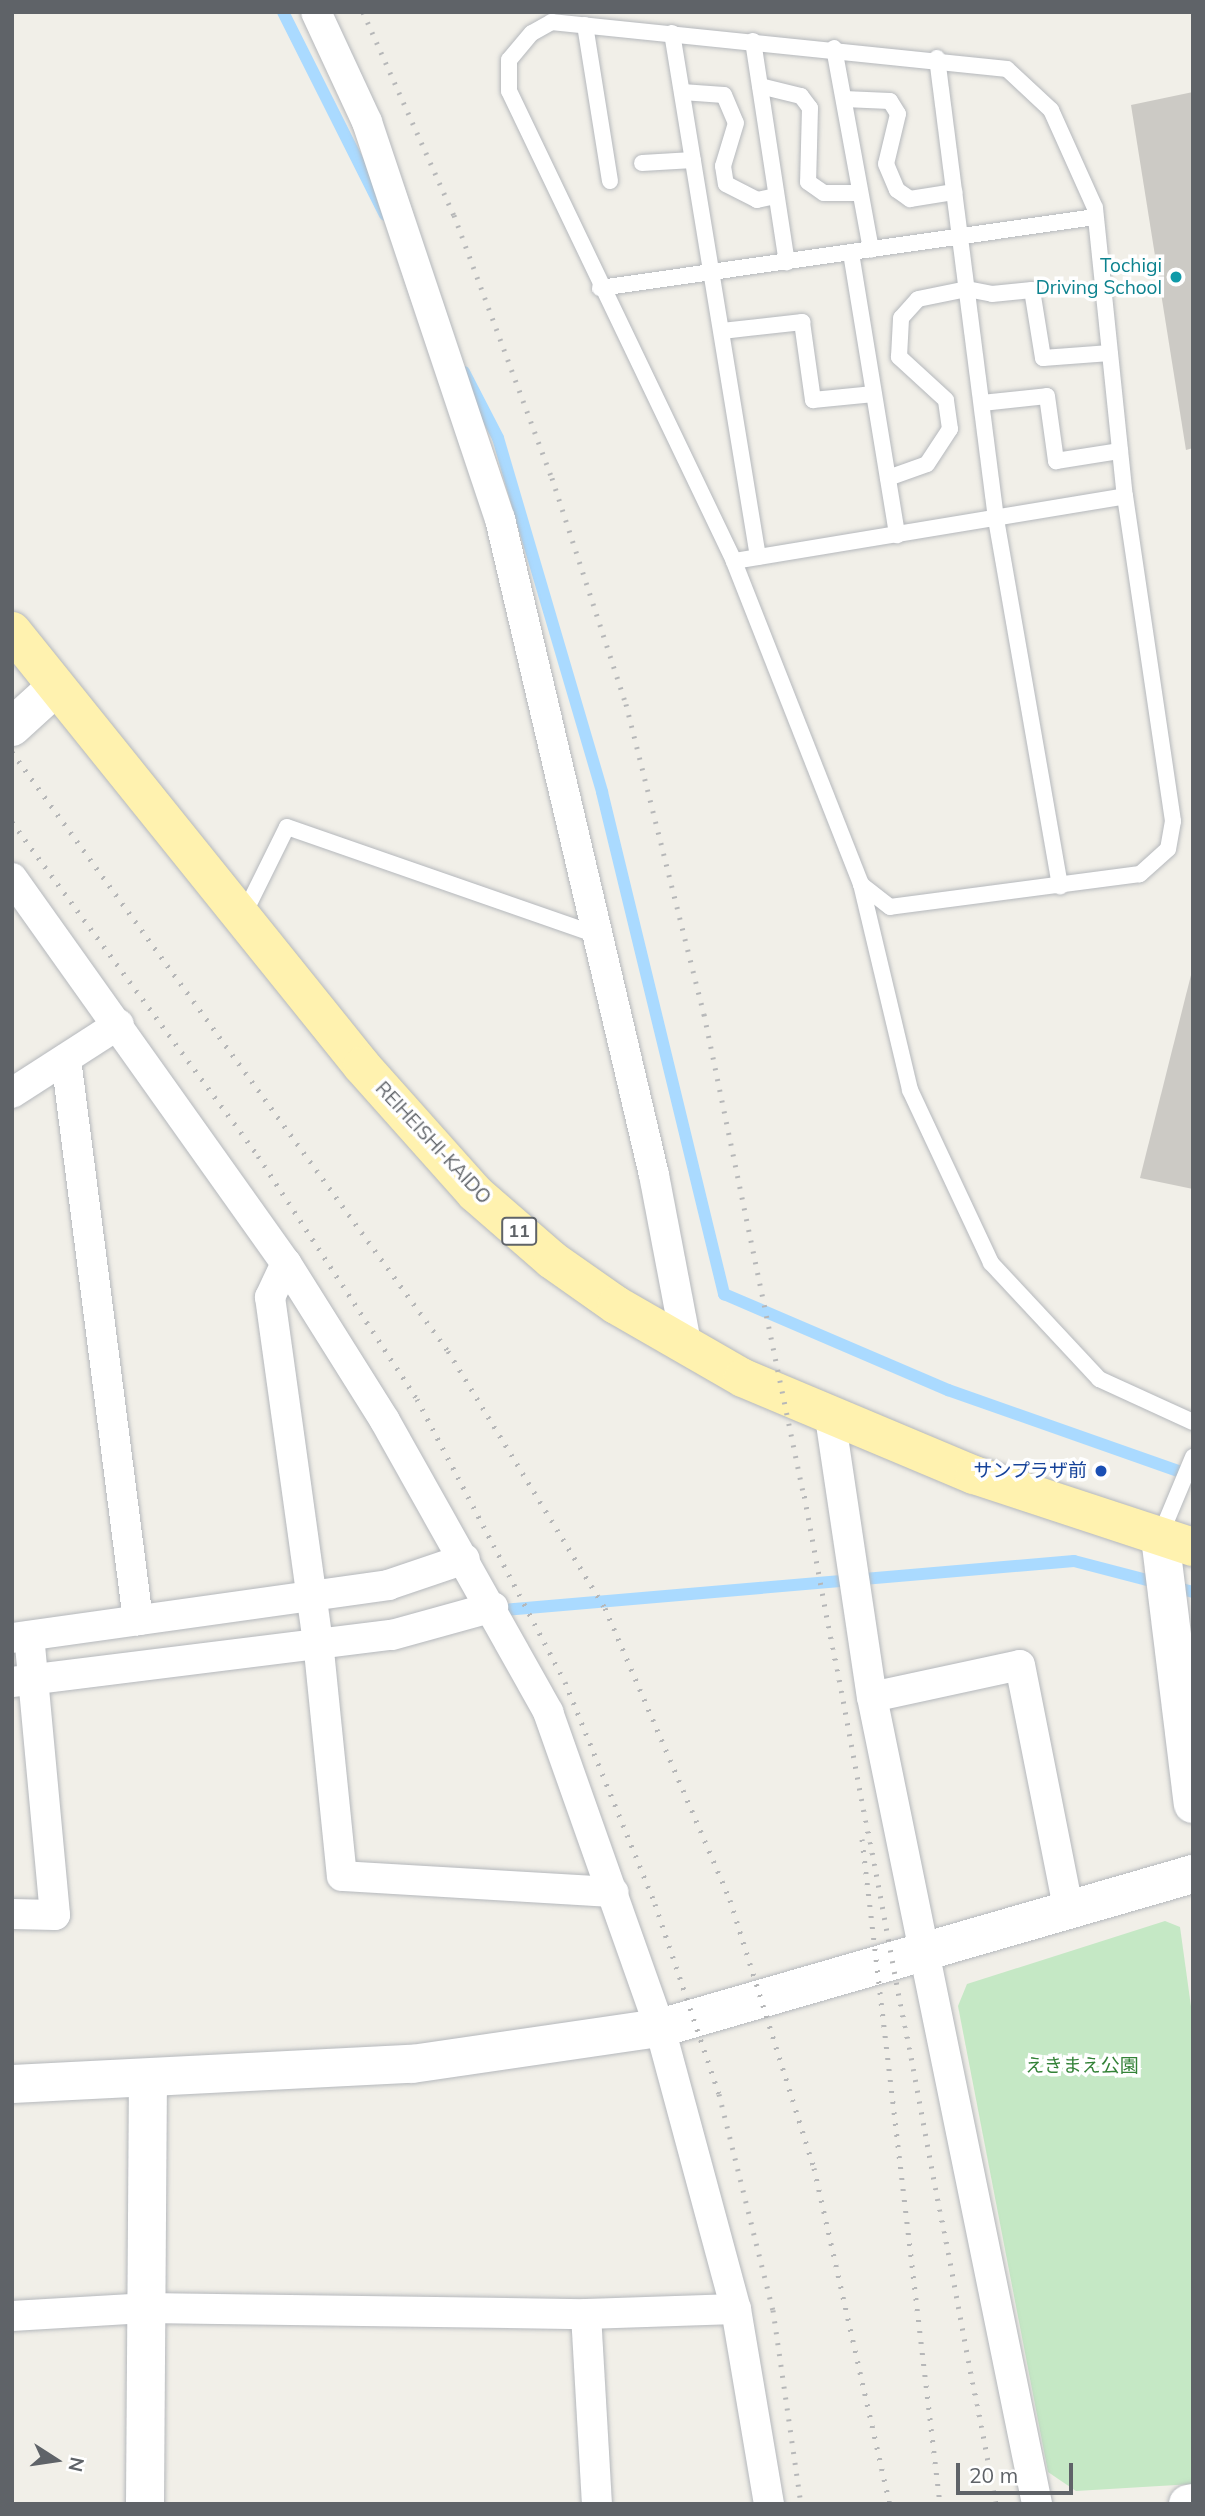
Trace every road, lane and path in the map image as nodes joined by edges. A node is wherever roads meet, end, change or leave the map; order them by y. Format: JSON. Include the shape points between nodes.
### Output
{"nodes":[{"id":1,"x":316,"y":12,"type":"edge"},
{"id":2,"x":585,"y":25,"type":"junction"},
{"id":3,"x":672,"y":33,"type":"junction"},
{"id":4,"x":753,"y":41,"type":"junction"},
{"id":5,"x":835,"y":48,"type":"junction"},
{"id":6,"x":937,"y":58,"type":"junction"},
{"id":7,"x":760,"y":86,"type":"junction"},
{"id":8,"x":682,"y":92,"type":"junction"},
{"id":9,"x":844,"y":99,"type":"junction"},
{"id":10,"x":693,"y":160,"type":"junction"},
{"id":11,"x":642,"y":163,"type":"dead end"},
{"id":12,"x":610,"y":181,"type":"dead end"},
{"id":13,"x":954,"y":192,"type":"junction"},
{"id":14,"x":860,"y":193,"type":"junction"},
{"id":15,"x":776,"y":196,"type":"junction"},
{"id":16,"x":1095,"y":217,"type":"junction"},
{"id":17,"x":871,"y":250,"type":"junction"},
{"id":18,"x":851,"y":253,"type":"junction"},
{"id":19,"x":787,"y":261,"type":"junction"},
{"id":20,"x":600,"y":288,"type":"junction"},
{"id":21,"x":967,"y":289,"type":"junction"},
{"id":22,"x":722,"y":331,"type":"junction"},
{"id":23,"x":1110,"y":354,"type":"junction"},
{"id":24,"x":874,"y":394,"type":"junction"},
{"id":25,"x":982,"y":403,"type":"junction"},
{"id":26,"x":1121,"y":452,"type":"junction"},
{"id":27,"x":888,"y":478,"type":"junction"},
{"id":28,"x":1125,"y":496,"type":"junction"},
{"id":29,"x":996,"y":519,"type":"junction"},
{"id":30,"x":897,"y":535,"type":"junction"},
{"id":31,"x":758,"y":557,"type":"junction"},
{"id":32,"x":734,"y":561,"type":"junction"},
{"id":33,"x":12,"y":631,"type":"edge"},
{"id":34,"x":57,"y":687,"type":"junction"},
{"id":35,"x":12,"y":727,"type":"edge"},
{"id":36,"x":12,"y":878,"type":"edge"},
{"id":37,"x":862,"y":884,"type":"junction"},
{"id":38,"x":1059,"y":886,"type":"junction"},
{"id":39,"x":242,"y":917,"type":"junction"},
{"id":40,"x":597,"y":935,"type":"junction"},
{"id":41,"x":119,"y":1024,"type":"junction"},
{"id":42,"x":66,"y":1059,"type":"junction"},
{"id":43,"x":12,"y":1093,"type":"edge"},
{"id":44,"x":286,"y":1263,"type":"junction"},
{"id":45,"x":687,"y":1349,"type":"junction"},
{"id":46,"x":830,"y":1417,"type":"junction"},
{"id":47,"x":1193,"y":1422,"type":"edge"},
{"id":48,"x":1193,"y":1457,"type":"edge"},
{"id":49,"x":1176,"y":1542,"type":"edge"},
{"id":50,"x":465,"y":1559,"type":"junction"},
{"id":51,"x":312,"y":1595,"type":"junction"},
{"id":52,"x":493,"y":1607,"type":"junction"},
{"id":53,"x":138,"y":1620,"type":"junction"},
{"id":54,"x":21,"y":1637,"type":"edge"},
{"id":55,"x":318,"y":1641,"type":"junction"},
{"id":56,"x":23,"y":1681,"type":"edge"},
{"id":57,"x":872,"y":1697,"type":"junction"},
{"id":58,"x":1193,"y":1804,"type":"edge"},
{"id":59,"x":1193,"y":1874,"type":"edge"},
{"id":60,"x":614,"y":1892,"type":"junction"},
{"id":61,"x":1069,"y":1912,"type":"junction"},
{"id":62,"x":12,"y":1914,"type":"edge"},
{"id":63,"x":928,"y":1955,"type":"junction"},
{"id":64,"x":660,"y":2028,"type":"junction"},
{"id":65,"x":148,"y":2078,"type":"junction"},
{"id":66,"x":12,"y":2084,"type":"edge"},
{"id":67,"x":145,"y":2308,"type":"junction"},
{"id":68,"x":736,"y":2309,"type":"junction"},
{"id":69,"x":586,"y":2314,"type":"junction"},
{"id":70,"x":12,"y":2316,"type":"edge"},
{"id":71,"x":1193,"y":2503,"type":"edge"},
{"id":72,"x":145,"y":2504,"type":"edge"},
{"id":73,"x":597,"y":2504,"type":"edge"},
{"id":74,"x":769,"y":2504,"type":"edge"},
{"id":75,"x":1037,"y":2504,"type":"edge"},
{"id":76,"x":1188,"y":2504,"type":"edge"}],
"edges":[{"from":1,"to":40,"type":"street","via":[[367,122],[500,519]]},
{"from":2,"to":3,"type":"lane"},
{"from":2,"to":12,"type":"lane"},
{"from":2,"to":20,"type":"lane","via":[[552,22],[532,33],[509,60],[509,91]]},
{"from":3,"to":4,"type":"lane"},
{"from":3,"to":8,"type":"lane"},
{"from":4,"to":5,"type":"lane"},
{"from":4,"to":7,"type":"lane"},
{"from":5,"to":6,"type":"lane"},
{"from":5,"to":9,"type":"lane"},
{"from":6,"to":13,"type":"lane"},
{"from":6,"to":16,"type":"lane","via":[[1007,69],[1051,110]]},
{"from":7,"to":14,"type":"lane","via":[[801,96],[810,108],[807,182],[824,193]]},
{"from":7,"to":15,"type":"lane"},
{"from":8,"to":10,"type":"lane"},
{"from":8,"to":15,"type":"lane","via":[[724,95],[736,123],[723,166],[726,184],[757,200]]},
{"from":9,"to":13,"type":"lane","via":[[890,101],[898,114],[886,164],[897,190],[910,199]]},
{"from":9,"to":14,"type":"lane"},
{"from":10,"to":11,"type":"lane"},
{"from":10,"to":22,"type":"lane"},
{"from":13,"to":21,"type":"lane"},
{"from":14,"to":17,"type":"lane"},
{"from":15,"to":19,"type":"lane"},
{"from":16,"to":17,"type":"lane"},
{"from":16,"to":23,"type":"lane"},
{"from":17,"to":18,"type":"lane"},
{"from":18,"to":19,"type":"lane"},
{"from":18,"to":24,"type":"lane"},
{"from":19,"to":20,"type":"lane"},
{"from":20,"to":32,"type":"lane"},
{"from":21,"to":23,"type":"lane","via":[[992,294],[1032,290],[1043,358]]},
{"from":21,"to":25,"type":"lane"},
{"from":21,"to":27,"type":"lane","via":[[918,299],[901,318],[899,357],[946,400],[950,429],[927,464]]},
{"from":22,"to":24,"type":"lane","via":[[802,322],[813,400]]},
{"from":22,"to":31,"type":"lane"},
{"from":23,"to":26,"type":"lane"},
{"from":24,"to":27,"type":"lane"},
{"from":25,"to":26,"type":"lane","via":[[1047,396],[1056,461]]},
{"from":25,"to":29,"type":"lane"},
{"from":26,"to":28,"type":"lane"},
{"from":27,"to":30,"type":"lane"},
{"from":28,"to":29,"type":"lane"},
{"from":28,"to":38,"type":"lane","via":[[1173,821],[1168,849],[1140,874]]},
{"from":29,"to":30,"type":"lane"},
{"from":29,"to":38,"type":"lane"},
{"from":30,"to":31,"type":"lane"},
{"from":31,"to":32,"type":"lane"},
{"from":32,"to":37,"type":"lane"},
{"from":33,"to":34,"type":"main road","name":"REIHEISHI-KAIDO","number":"11"},
{"from":34,"to":35,"type":"street"},
{"from":34,"to":39,"type":"main road","name":"REIHEISHI-KAIDO","number":"11"},
{"from":36,"to":41,"type":"street"},
{"from":37,"to":38,"type":"lane","via":[[890,907]]},
{"from":37,"to":47,"type":"lane","via":[[910,1090],[991,1263],[1098,1379]]},
{"from":39,"to":40,"type":"lane","via":[[287,827]]},
{"from":39,"to":45,"type":"main road","name":"REIHEISHI-KAIDO","number":"11","via":[[475,1193],[552,1260]]},
{"from":40,"to":45,"type":"street"},
{"from":41,"to":42,"type":"street"},
{"from":41,"to":44,"type":"street"},
{"from":42,"to":43,"type":"street"},
{"from":42,"to":53,"type":"street"},
{"from":44,"to":50,"type":"street"},
{"from":44,"to":51,"type":"street","via":[[270,1297]]},
{"from":45,"to":46,"type":"main road","name":"REIHEISHI-KAIDO","number":"11"},
{"from":46,"to":49,"type":"main road","name":"REIHEISHI-KAIDO","number":"11","via":[[974,1475]]},
{"from":46,"to":57,"type":"street"},
{"from":48,"to":49,"type":"lane"},
{"from":49,"to":58,"type":"street"},
{"from":50,"to":51,"type":"street","via":[[387,1585]]},
{"from":50,"to":52,"type":"street"},
{"from":51,"to":53,"type":"street"},
{"from":51,"to":55,"type":"street"},
{"from":52,"to":55,"type":"street","via":[[392,1635]]},
{"from":52,"to":60,"type":"street","via":[[548,1713]]},
{"from":53,"to":54,"type":"street"},
{"from":54,"to":56,"type":"street"},
{"from":55,"to":56,"type":"street"},
{"from":55,"to":60,"type":"street","via":[[342,1876]]},
{"from":56,"to":62,"type":"street","via":[[55,1915]]},
{"from":57,"to":61,"type":"street","via":[[1020,1665]]},
{"from":57,"to":63,"type":"street"},
{"from":59,"to":61,"type":"street"},
{"from":60,"to":64,"type":"street"},
{"from":61,"to":63,"type":"street"},
{"from":63,"to":64,"type":"street"},
{"from":63,"to":75,"type":"street"},
{"from":64,"to":65,"type":"street","via":[[412,2064]]},
{"from":64,"to":68,"type":"street"},
{"from":65,"to":66,"type":"street"},
{"from":65,"to":67,"type":"street"},
{"from":67,"to":69,"type":"street"},
{"from":67,"to":70,"type":"street"},
{"from":67,"to":72,"type":"street"},
{"from":68,"to":69,"type":"street"},
{"from":68,"to":74,"type":"street"},
{"from":69,"to":73,"type":"street"},
{"from":71,"to":76,"type":"street"}]}
